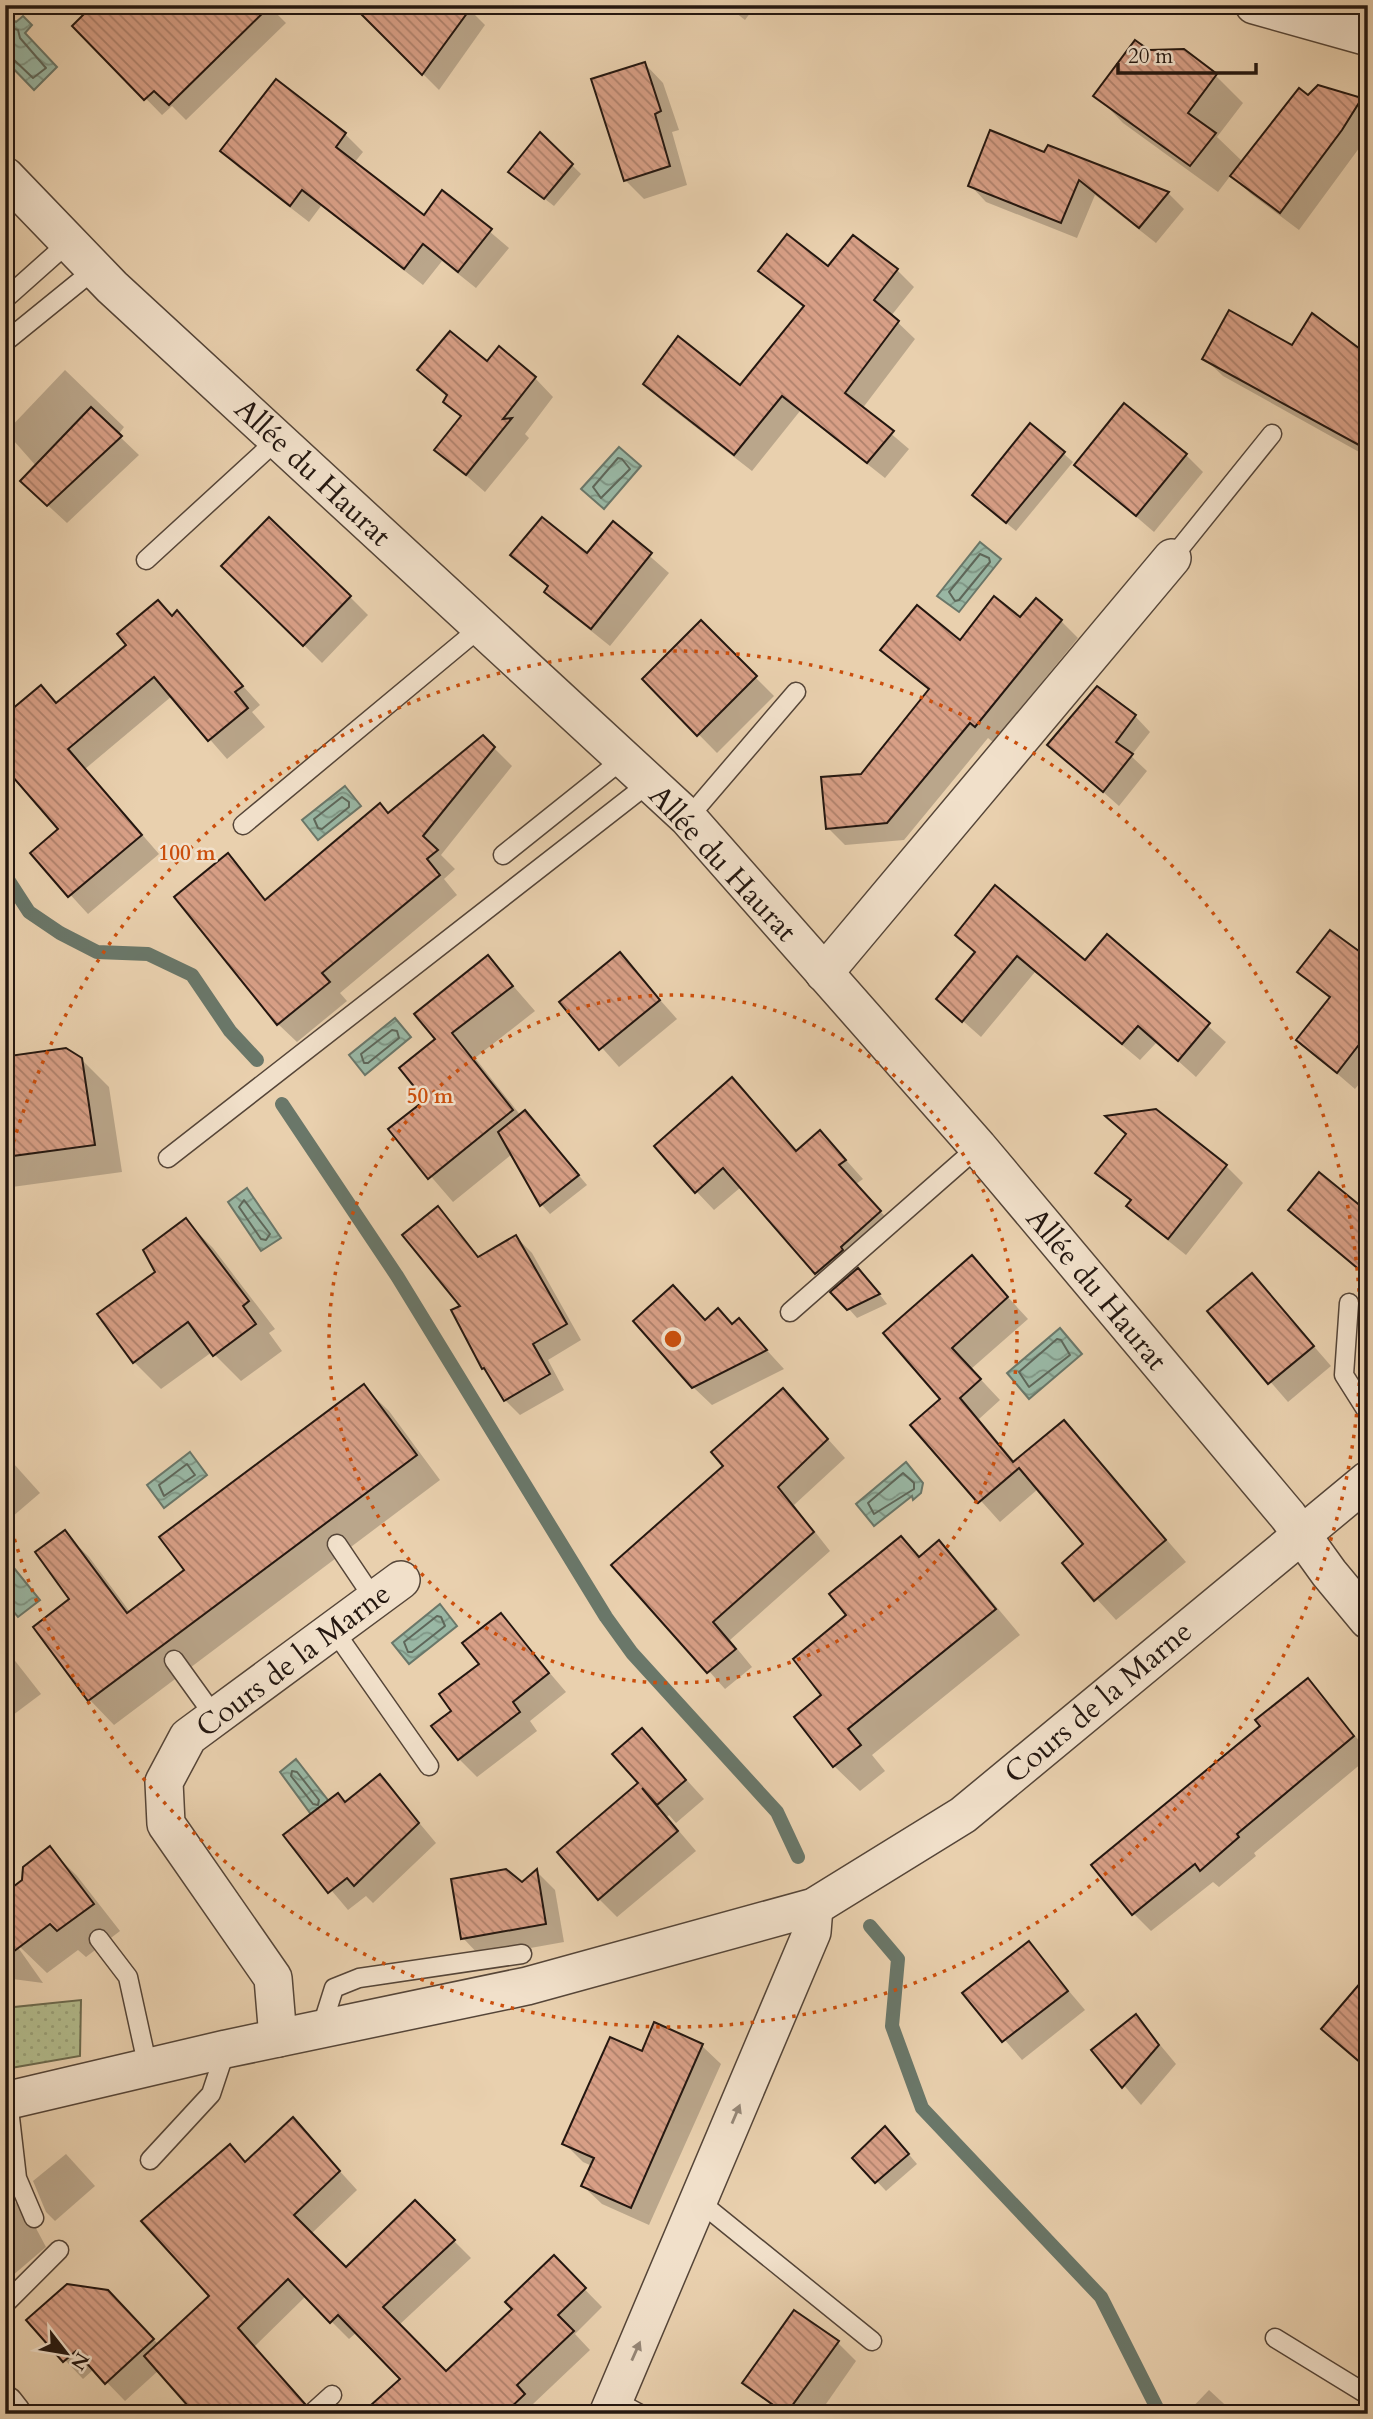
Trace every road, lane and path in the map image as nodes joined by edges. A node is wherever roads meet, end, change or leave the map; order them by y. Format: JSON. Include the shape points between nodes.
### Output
{"nodes":[{"id":1,"x":1254,"y":5,"type":"edge"},
{"id":2,"x":1368,"y":37,"type":"edge"},
{"id":3,"x":5,"y":176,"type":"edge"},
{"id":4,"x":69,"y":242,"type":"junction"},
{"id":5,"x":95,"y":269,"type":"junction"},
{"id":6,"x":5,"y":299,"type":"edge"},
{"id":7,"x":5,"y":342,"type":"edge"},
{"id":8,"x":1272,"y":434,"type":"dead end"},
{"id":9,"x":278,"y":439,"type":"junction"},
{"id":10,"x":1172,"y":558,"type":"joint"},
{"id":11,"x":146,"y":560,"type":"dead end"},
{"id":12,"x":481,"y":627,"type":"junction"},
{"id":13,"x":796,"y":692,"type":"dead end"},
{"id":14,"x":622,"y":759,"type":"junction"},
{"id":15,"x":649,"y":783,"type":"junction"},
{"id":16,"x":688,"y":818,"type":"junction"},
{"id":17,"x":243,"y":825,"type":"dead end"},
{"id":18,"x":503,"y":855,"type":"dead end"},
{"id":19,"x":824,"y":973,"type":"junction"},
{"id":20,"x":978,"y":1147,"type":"junction"},
{"id":21,"x":168,"y":1158,"type":"dead end"},
{"id":22,"x":1349,"y":1303,"type":"dead end"},
{"id":23,"x":790,"y":1312,"type":"dead end"},
{"id":24,"x":1368,"y":1413,"type":"edge"},
{"id":25,"x":1368,"y":1480,"type":"edge"},
{"id":26,"x":1304,"y":1535,"type":"junction"},
{"id":27,"x":337,"y":1544,"type":"dead end"},
{"id":28,"x":387,"y":1589,"type":"joint"},
{"id":29,"x":1368,"y":1620,"type":"edge"},
{"id":30,"x":333,"y":1629,"type":"junction"},
{"id":31,"x":174,"y":1660,"type":"dead end"},
{"id":32,"x":215,"y":1717,"type":"junction"},
{"id":33,"x":429,"y":1766,"type":"dead end"},
{"id":34,"x":814,"y":1907,"type":"junction"},
{"id":35,"x":99,"y":1939,"type":"dead end"},
{"id":36,"x":522,"y":1954,"type":"dead end"},
{"id":37,"x":321,"y":2029,"type":"junction"},
{"id":38,"x":278,"y":2038,"type":"junction"},
{"id":39,"x":226,"y":2049,"type":"junction"},
{"id":40,"x":148,"y":2068,"type":"junction"},
{"id":41,"x":7,"y":2101,"type":"edge"},
{"id":42,"x":150,"y":2160,"type":"dead end"},
{"id":43,"x":705,"y":2189,"type":"junction"},
{"id":44,"x":34,"y":2218,"type":"dead end"},
{"id":45,"x":59,"y":2250,"type":"dead end"},
{"id":46,"x":5,"y":2304,"type":"edge"},
{"id":47,"x":1275,"y":2338,"type":"dead end"},
{"id":48,"x":872,"y":2341,"type":"dead end"},
{"id":49,"x":332,"y":2395,"type":"dead end"},
{"id":50,"x":1368,"y":2395,"type":"edge"},
{"id":51,"x":5,"y":2405,"type":"edge"},
{"id":52,"x":621,"y":2409,"type":"edge"},
{"id":53,"x":12,"y":2414,"type":"edge"},
{"id":54,"x":311,"y":2414,"type":"edge"}],
"edges":[{"from":1,"to":2,"type":"street"},
{"from":3,"to":4,"type":"street","name":"Allée du Haurat"},
{"from":4,"to":5,"type":"street","name":"Allée du Haurat"},
{"from":4,"to":6,"type":"lane"},
{"from":5,"to":7,"type":"lane"},
{"from":5,"to":9,"type":"street","name":"Allée du Haurat"},
{"from":8,"to":10,"type":"lane"},
{"from":9,"to":11,"type":"lane"},
{"from":9,"to":12,"type":"street","name":"Allée du Haurat"},
{"from":10,"to":19,"type":"street"},
{"from":12,"to":14,"type":"street","name":"Allée du Haurat"},
{"from":12,"to":17,"type":"lane"},
{"from":13,"to":16,"type":"lane"},
{"from":14,"to":15,"type":"street","name":"Allée du Haurat"},
{"from":14,"to":18,"type":"lane"},
{"from":15,"to":16,"type":"street","name":"Allée du Haurat"},
{"from":15,"to":21,"type":"lane"},
{"from":16,"to":19,"type":"street","name":"Allée du Haurat"},
{"from":19,"to":20,"type":"street","name":"Allée du Haurat"},
{"from":20,"to":23,"type":"lane"},
{"from":20,"to":26,"type":"street","name":"Allée du Haurat"},
{"from":22,"to":24,"type":"lane","via":[[1345,1375]]},
{"from":25,"to":26,"type":"street","name":"Cours de la Marne"},
{"from":26,"to":29,"type":"street","name":"Allée du Haurat"},
{"from":26,"to":34,"type":"street","name":"Cours de la Marne","via":[[963,1815]]},
{"from":27,"to":28,"type":"lane"},
{"from":28,"to":30,"type":"street","name":"Cours de la Marne"},
{"from":30,"to":32,"type":"street","name":"Cours de la Marne"},
{"from":30,"to":33,"type":"lane"},
{"from":31,"to":32,"type":"lane"},
{"from":32,"to":38,"type":"street","name":"Cours de la Marne","via":[[188,1737],[164,1782],[166,1824],[273,1978]]},
{"from":34,"to":37,"type":"street","name":"Cours de la Marne","via":[[527,1986]]},
{"from":43,"to":34,"type":"street","one_way":true,"via":[[812,1932]]},
{"from":35,"to":40,"type":"lane","via":[[128,1977]]},
{"from":36,"to":37,"type":"lane","via":[[359,1978],[334,1987]]},
{"from":37,"to":38,"type":"street","name":"Cours de la Marne"},
{"from":38,"to":39,"type":"street","name":"Cours de la Marne"},
{"from":39,"to":40,"type":"street","name":"Cours de la Marne"},
{"from":39,"to":42,"type":"lane","via":[[211,2094]]},
{"from":40,"to":41,"type":"street","name":"Cours de la Marne"},
{"from":41,"to":44,"type":"lane","via":[[17,2178]]},
{"from":43,"to":48,"type":"lane"},
{"from":52,"to":43,"type":"street","one_way":true},
{"from":45,"to":46,"type":"lane"},
{"from":47,"to":50,"type":"lane"},
{"from":49,"to":54,"type":"lane"},
{"from":51,"to":53,"type":"street"}]}
